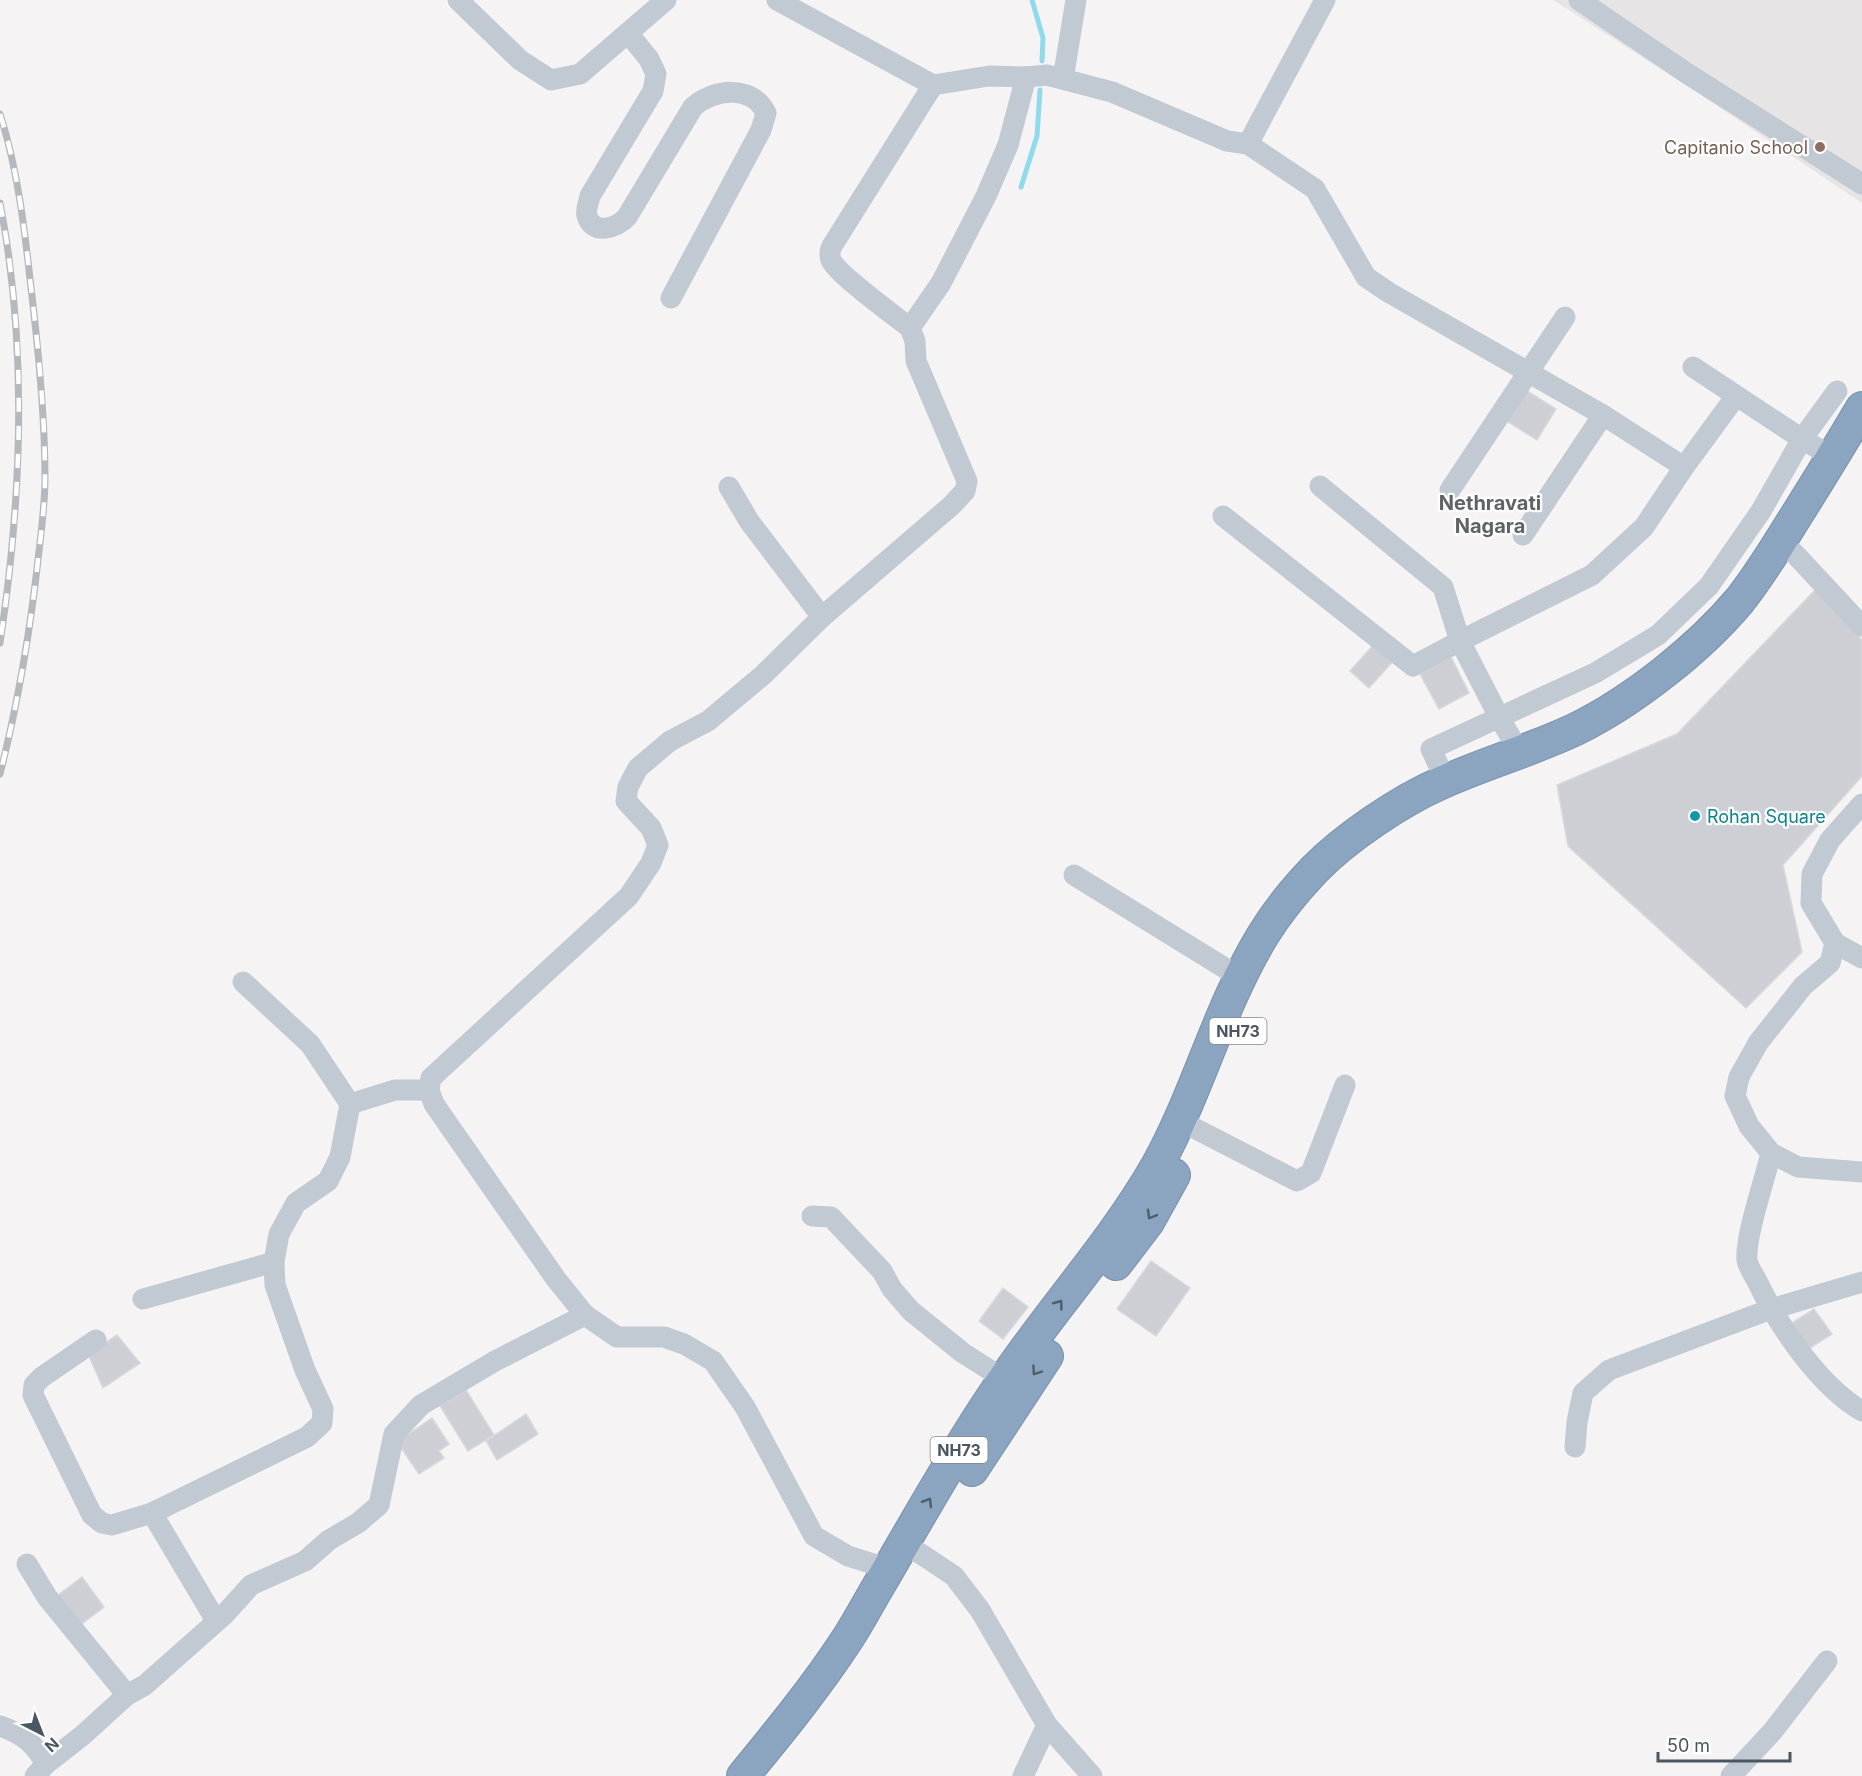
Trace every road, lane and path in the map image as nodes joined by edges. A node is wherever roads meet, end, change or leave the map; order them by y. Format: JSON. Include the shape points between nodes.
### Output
{"nodes":[{"id":1,"x":458,"y":0,"type":"edge"},
{"id":2,"x":666,"y":0,"type":"edge"},
{"id":3,"x":777,"y":0,"type":"edge"},
{"id":4,"x":1076,"y":0,"type":"edge"},
{"id":5,"x":1325,"y":0,"type":"edge"},
{"id":6,"x":1579,"y":0,"type":"edge"},
{"id":7,"x":628,"y":33,"type":"junction"},
{"id":8,"x":1026,"y":77,"type":"junction"},
{"id":9,"x":1063,"y":79,"type":"junction"},
{"id":10,"x":933,"y":85,"type":"junction"},
{"id":11,"x":1248,"y":144,"type":"junction"},
{"id":12,"x":1862,"y":184,"type":"edge"},
{"id":13,"x":671,"y":298,"type":"dead end"},
{"id":14,"x":1565,"y":317,"type":"dead end"},
{"id":15,"x":910,"y":328,"type":"junction"},
{"id":16,"x":1693,"y":367,"type":"dead end"},
{"id":17,"x":1530,"y":372,"type":"junction"},
{"id":18,"x":1736,"y":396,"type":"junction"},
{"id":19,"x":1849,"y":400,"type":"edge"},
{"id":20,"x":1603,"y":415,"type":"junction"},
{"id":21,"x":1802,"y":440,"type":"junction"},
{"id":22,"x":1862,"y":444,"type":"edge"},
{"id":23,"x":1834,"y":458,"type":"junction"},
{"id":24,"x":1684,"y":466,"type":"junction"},
{"id":25,"x":1320,"y":486,"type":"dead end"},
{"id":26,"x":729,"y":488,"type":"dead end"},
{"id":27,"x":1450,"y":490,"type":"dead end"},
{"id":28,"x":1222,"y":516,"type":"dead end"},
{"id":29,"x":1523,"y":535,"type":"dead end"},
{"id":30,"x":1794,"y":553,"type":"junction"},
{"id":31,"x":822,"y":617,"type":"junction"},
{"id":32,"x":1862,"y":626,"type":"edge"},
{"id":33,"x":1460,"y":641,"type":"junction"},
{"id":34,"x":1499,"y":717,"type":"junction"},
{"id":35,"x":1520,"y":753,"type":"junction"},
{"id":36,"x":1446,"y":781,"type":"junction"},
{"id":37,"x":1862,"y":804,"type":"edge"},
{"id":38,"x":1074,"y":875,"type":"dead end"},
{"id":39,"x":1835,"y":943,"type":"junction"},
{"id":40,"x":1862,"y":958,"type":"edge"},
{"id":41,"x":1240,"y":978,"type":"junction"},
{"id":42,"x":243,"y":982,"type":"dead end"},
{"id":43,"x":1345,"y":1085,"type":"dead end"},
{"id":44,"x":429,"y":1090,"type":"junction"},
{"id":45,"x":350,"y":1104,"type":"junction"},
{"id":46,"x":1196,"y":1130,"type":"junction"},
{"id":47,"x":1771,"y":1153,"type":"junction"},
{"id":48,"x":1862,"y":1172,"type":"edge"},
{"id":49,"x":812,"y":1216,"type":"dead end"},
{"id":50,"x":274,"y":1262,"type":"junction"},
{"id":51,"x":1862,"y":1282,"type":"edge"},
{"id":52,"x":143,"y":1299,"type":"dead end"},
{"id":53,"x":1770,"y":1309,"type":"junction"},
{"id":54,"x":585,"y":1315,"type":"junction"},
{"id":55,"x":96,"y":1340,"type":"dead end"},
{"id":56,"x":1004,"y":1379,"type":"junction"},
{"id":57,"x":1862,"y":1411,"type":"edge"},
{"id":58,"x":1575,"y":1447,"type":"dead end"},
{"id":59,"x":152,"y":1513,"type":"junction"},
{"id":60,"x":904,"y":1556,"type":"junction"},
{"id":61,"x":27,"y":1564,"type":"dead end"},
{"id":62,"x":219,"y":1619,"type":"junction"},
{"id":63,"x":1827,"y":1660,"type":"dead end"},
{"id":64,"x":127,"y":1695,"type":"junction"},
{"id":65,"x":1047,"y":1725,"type":"junction"},
{"id":66,"x":0,"y":1726,"type":"edge"},
{"id":67,"x":41,"y":1770,"type":"edge"},
{"id":68,"x":744,"y":1776,"type":"edge"},
{"id":69,"x":769,"y":1776,"type":"edge"},
{"id":70,"x":1023,"y":1776,"type":"edge"},
{"id":71,"x":1092,"y":1776,"type":"edge"},
{"id":72,"x":1731,"y":1776,"type":"edge"}],
"edges":[{"from":1,"to":7,"type":"street","via":[[520,60],[551,80],[580,74]]},
{"from":2,"to":7,"type":"street"},
{"from":3,"to":10,"type":"street"},
{"from":4,"to":9,"type":"street"},
{"from":5,"to":11,"type":"street"},
{"from":6,"to":12,"type":"street"},
{"from":7,"to":13,"type":"street","via":[[656,74],[653,91],[590,196],[586,216],[597,227],[612,228],[627,217],[699,102],[732,92],[757,100],[766,113],[761,130]]},
{"from":8,"to":9,"type":"street","via":[[1047,75]]},
{"from":8,"to":10,"type":"street","via":[[989,76]]},
{"from":8,"to":15,"type":"street","via":[[1008,145],[986,196],[942,283]]},
{"from":9,"to":11,"type":"street","via":[[1112,92],[1227,141]]},
{"from":10,"to":15,"type":"street","via":[[830,252],[831,261],[843,274]]},
{"from":11,"to":17,"type":"street","via":[[1316,189],[1366,277]]},
{"from":14,"to":17,"type":"street"},
{"from":15,"to":31,"type":"street","via":[[916,361],[967,481],[965,490]]},
{"from":16,"to":18,"type":"street"},
{"from":17,"to":20,"type":"street"},
{"from":17,"to":27,"type":"street"},
{"from":18,"to":21,"type":"street"},
{"from":18,"to":24,"type":"street"},
{"from":19,"to":21,"type":"street"},
{"from":19,"to":23,"type":"highway","number":"NH73"},
{"from":20,"to":24,"type":"street"},
{"from":20,"to":29,"type":"street"},
{"from":21,"to":23,"type":"street"},
{"from":21,"to":34,"type":"street","via":[[1761,512],[1709,586],[1658,635],[1595,673]]},
{"from":22,"to":30,"type":"highway","number":"NH73"},
{"from":23,"to":35,"type":"highway","number":"NH73","via":[[1740,600],[1709,632],[1662,674],[1618,705],[1578,728]]},
{"from":24,"to":33,"type":"street","via":[[1644,528],[1592,575]]},
{"from":25,"to":33,"type":"street","via":[[1443,587]]},
{"from":26,"to":31,"type":"street","via":[[749,521]]},
{"from":28,"to":33,"type":"street","via":[[1413,666]]},
{"from":30,"to":32,"type":"street"},
{"from":30,"to":46,"type":"highway","number":"NH73","via":[[1754,611],[1674,688],[1587,744],[1430,808],[1368,849],[1328,882],[1279,944]]},
{"from":31,"to":44,"type":"street","via":[[763,675],[708,721],[670,741],[638,768],[626,801],[651,828],[658,845],[651,863],[629,896],[431,1078]]},
{"from":33,"to":34,"type":"street"},
{"from":34,"to":35,"type":"street"},
{"from":34,"to":36,"type":"street","via":[[1431,749]]},
{"from":35,"to":36,"type":"highway","number":"NH73"},
{"from":36,"to":41,"type":"highway","number":"NH73","via":[[1421,792],[1357,834],[1315,869],[1264,934]]},
{"from":37,"to":39,"type":"street","via":[[1830,840],[1812,874],[1811,903]]},
{"from":38,"to":41,"type":"street"},
{"from":39,"to":40,"type":"street"},
{"from":39,"to":47,"type":"street","via":[[1830,963],[1803,986],[1758,1043],[1739,1077],[1735,1096],[1749,1126]]},
{"from":56,"to":41,"type":"highway","number":"NH73","one_way":true,"via":[[1114,1231],[1156,1167]]},
{"from":42,"to":45,"type":"street","via":[[310,1044]]},
{"from":43,"to":46,"type":"street","via":[[1311,1173],[1297,1181]]},
{"from":44,"to":45,"type":"street","via":[[395,1090]]},
{"from":44,"to":54,"type":"street","via":[[463,1146]]},
{"from":45,"to":50,"type":"street","via":[[340,1157],[328,1181],[296,1203],[279,1234]]},
{"from":46,"to":60,"type":"highway","number":"NH73","one_way":true,"via":[[1148,1222],[1034,1374],[964,1481]]},
{"from":47,"to":48,"type":"street","via":[[1798,1167]]},
{"from":47,"to":53,"type":"street","via":[[1750,1232],[1747,1261]]},
{"from":49,"to":56,"type":"street","via":[[831,1217],[882,1271],[911,1311],[963,1353]]},
{"from":50,"to":52,"type":"street"},
{"from":50,"to":59,"type":"street","via":[[275,1285],[323,1409],[322,1423],[306,1437]]},
{"from":51,"to":53,"type":"street"},
{"from":53,"to":57,"type":"street","via":[[1807,1360]]},
{"from":53,"to":58,"type":"street","via":[[1609,1370],[1583,1393]]},
{"from":54,"to":60,"type":"street","via":[[617,1337],[664,1337],[713,1361],[745,1407],[814,1536],[848,1556]]},
{"from":54,"to":62,"type":"street","via":[[421,1405],[394,1434],[379,1504],[304,1561],[251,1585]]},
{"from":55,"to":59,"type":"street","via":[[42,1377],[34,1385],[33,1395],[92,1515],[112,1525]]},
{"from":60,"to":56,"type":"highway","number":"NH73","one_way":true},
{"from":59,"to":62,"type":"street","via":[[212,1614]]},
{"from":60,"to":65,"type":"street","via":[[954,1576],[980,1610]]},
{"from":60,"to":68,"type":"highway","number":"NH73","via":[[805,1700]]},
{"from":60,"to":69,"type":"highway","number":"NH73","via":[[878,1626],[826,1704]]},
{"from":61,"to":64,"type":"street","via":[[47,1597]]},
{"from":62,"to":64,"type":"street","via":[[145,1685]]},
{"from":63,"to":72,"type":"street","via":[[1772,1732]]},
{"from":64,"to":67,"type":"street"},
{"from":65,"to":70,"type":"street"},
{"from":65,"to":71,"type":"street"},
{"from":66,"to":67,"type":"street","via":[[36,1747]]}]}
